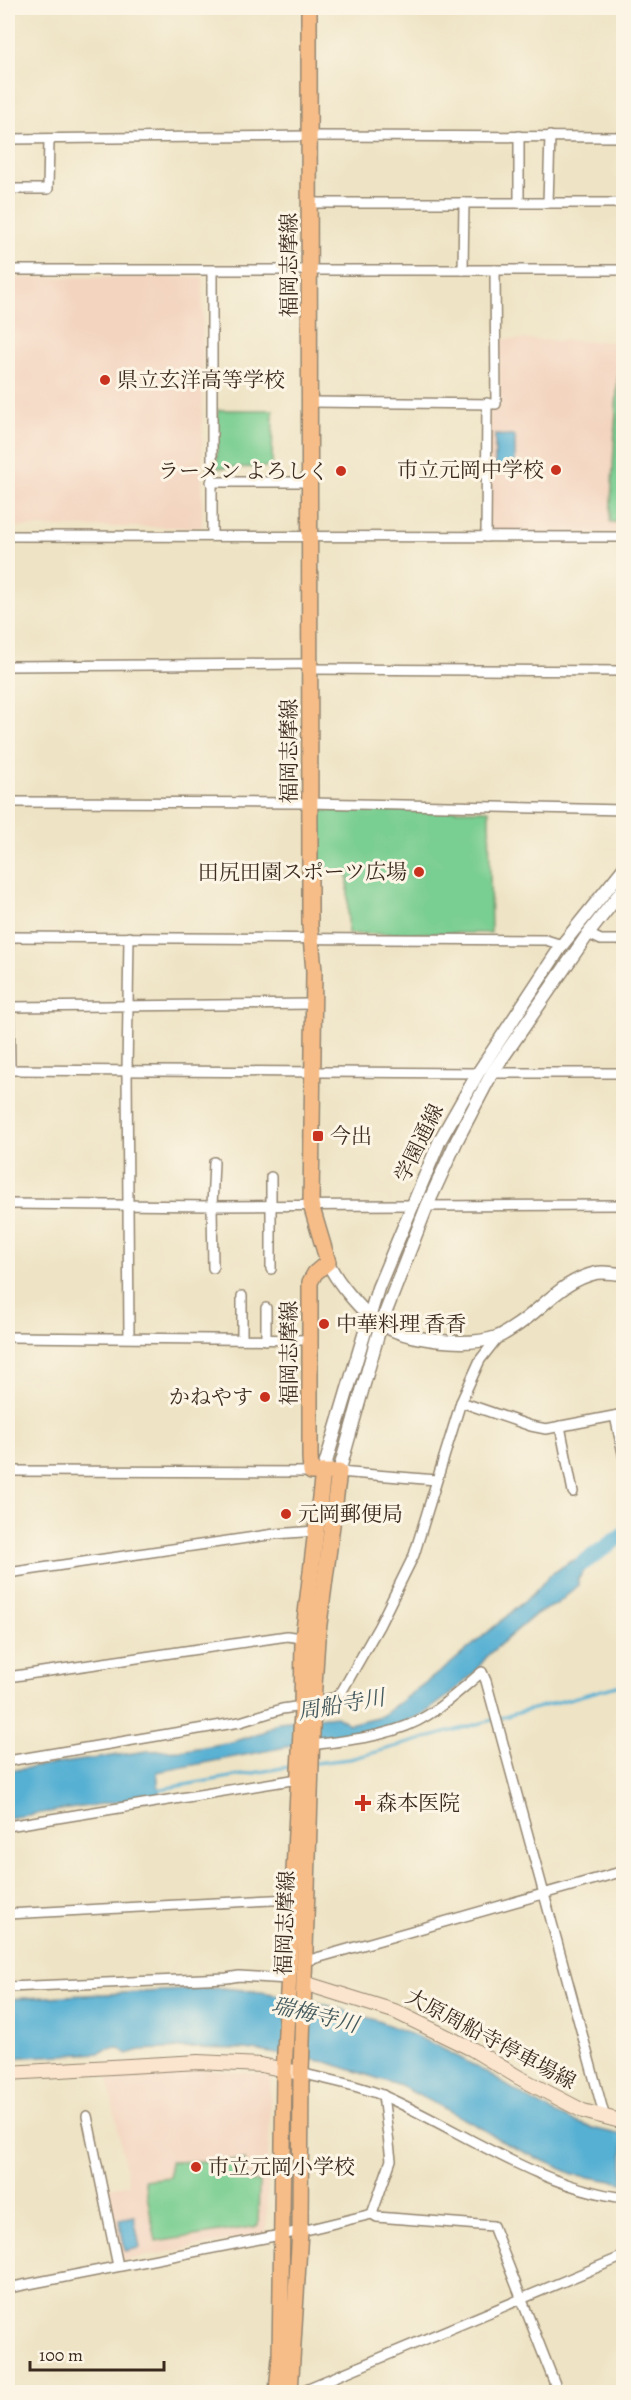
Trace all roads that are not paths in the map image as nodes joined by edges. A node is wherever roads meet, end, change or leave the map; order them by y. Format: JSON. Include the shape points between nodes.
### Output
{"nodes":[{"id":1,"x":309,"y":8,"type":"edge"},
{"id":2,"x":310,"y":136,"type":"junction"},
{"id":3,"x":519,"y":136,"type":"junction"},
{"id":4,"x":550,"y":136,"type":"junction"},
{"id":5,"x":624,"y":137,"type":"edge"},
{"id":6,"x":8,"y":139,"type":"edge"},
{"id":7,"x":49,"y":139,"type":"junction"},
{"id":8,"x":8,"y":186,"type":"edge"},
{"id":9,"x":310,"y":203,"type":"junction"},
{"id":10,"x":464,"y":203,"type":"junction"},
{"id":11,"x":519,"y":203,"type":"junction"},
{"id":12,"x":548,"y":203,"type":"junction"},
{"id":13,"x":624,"y":203,"type":"edge"},
{"id":14,"x":8,"y":270,"type":"edge"},
{"id":15,"x":463,"y":270,"type":"junction"},
{"id":16,"x":495,"y":270,"type":"junction"},
{"id":17,"x":624,"y":270,"type":"edge"},
{"id":18,"x":212,"y":271,"type":"junction"},
{"id":19,"x":310,"y":271,"type":"junction"},
{"id":20,"x":311,"y":402,"type":"junction"},
{"id":21,"x":487,"y":404,"type":"junction"},
{"id":22,"x":211,"y":482,"type":"junction"},
{"id":23,"x":310,"y":482,"type":"junction"},
{"id":24,"x":8,"y":536,"type":"edge"},
{"id":25,"x":212,"y":536,"type":"junction"},
{"id":26,"x":310,"y":537,"type":"junction"},
{"id":27,"x":486,"y":537,"type":"junction"},
{"id":28,"x":624,"y":537,"type":"edge"},
{"id":29,"x":8,"y":666,"type":"edge"},
{"id":30,"x":310,"y":667,"type":"junction"},
{"id":31,"x":624,"y":670,"type":"edge"},
{"id":32,"x":8,"y":802,"type":"edge"},
{"id":33,"x":310,"y":803,"type":"junction"},
{"id":34,"x":624,"y":810,"type":"edge"},
{"id":35,"x":624,"y":868,"type":"edge"},
{"id":36,"x":624,"y":888,"type":"edge"},
{"id":37,"x":588,"y":934,"type":"junction"},
{"id":38,"x":8,"y":937,"type":"edge"},
{"id":39,"x":129,"y":937,"type":"junction"},
{"id":40,"x":310,"y":937,"type":"junction"},
{"id":41,"x":624,"y":940,"type":"edge"},
{"id":42,"x":562,"y":945,"type":"junction"},
{"id":43,"x":128,"y":1004,"type":"junction"},
{"id":44,"x":313,"y":1004,"type":"junction"},
{"id":45,"x":10,"y":1007,"type":"junction"},
{"id":46,"x":9,"y":1070,"type":"edge"},
{"id":47,"x":311,"y":1071,"type":"junction"},
{"id":48,"x":127,"y":1072,"type":"junction"},
{"id":49,"x":478,"y":1073,"type":"junction"},
{"id":50,"x":492,"y":1073,"type":"junction"},
{"id":51,"x":624,"y":1073,"type":"edge"},
{"id":52,"x":214,"y":1162,"type":"dead end"},
{"id":53,"x":271,"y":1177,"type":"dead end"},
{"id":54,"x":8,"y":1204,"type":"edge"},
{"id":55,"x":128,"y":1205,"type":"junction"},
{"id":56,"x":311,"y":1205,"type":"junction"},
{"id":57,"x":411,"y":1205,"type":"junction"},
{"id":58,"x":624,"y":1205,"type":"edge"},
{"id":59,"x":212,"y":1206,"type":"junction"},
{"id":60,"x":272,"y":1206,"type":"junction"},
{"id":61,"x":427,"y":1206,"type":"junction"},
{"id":62,"x":328,"y":1262,"type":"junction"},
{"id":63,"x":213,"y":1268,"type":"dead end"},
{"id":64,"x":271,"y":1269,"type":"dead end"},
{"id":65,"x":624,"y":1274,"type":"edge"},
{"id":66,"x":242,"y":1296,"type":"dead end"},
{"id":67,"x":266,"y":1308,"type":"dead end"},
{"id":68,"x":370,"y":1316,"type":"junction"},
{"id":69,"x":381,"y":1324,"type":"junction"},
{"id":70,"x":8,"y":1337,"type":"edge"},
{"id":71,"x":129,"y":1337,"type":"junction"},
{"id":72,"x":498,"y":1337,"type":"junction"},
{"id":73,"x":242,"y":1339,"type":"junction"},
{"id":74,"x":266,"y":1340,"type":"junction"},
{"id":75,"x":310,"y":1340,"type":"junction"},
{"id":76,"x":461,"y":1402,"type":"junction"},
{"id":77,"x":619,"y":1415,"type":"edge"},
{"id":78,"x":560,"y":1426,"type":"junction"},
{"id":79,"x":624,"y":1458,"type":"edge"},
{"id":80,"x":8,"y":1471,"type":"edge"},
{"id":81,"x":324,"y":1472,"type":"junction"},
{"id":82,"x":436,"y":1480,"type":"junction"},
{"id":83,"x":573,"y":1492,"type":"dead end"},
{"id":84,"x":316,"y":1531,"type":"junction"},
{"id":85,"x":8,"y":1573,"type":"edge"},
{"id":86,"x":310,"y":1639,"type":"junction"},
{"id":87,"x":8,"y":1677,"type":"edge"},
{"id":88,"x":306,"y":1706,"type":"junction"},
{"id":89,"x":312,"y":1745,"type":"junction"},
{"id":90,"x":8,"y":1761,"type":"edge"},
{"id":91,"x":305,"y":1777,"type":"junction"},
{"id":92,"x":8,"y":1826,"type":"edge"},
{"id":93,"x":624,"y":1871,"type":"edge"},
{"id":94,"x":546,"y":1892,"type":"junction"},
{"id":95,"x":291,"y":1899,"type":"junction"},
{"id":96,"x":308,"y":1906,"type":"junction"},
{"id":97,"x":8,"y":1914,"type":"edge"},
{"id":98,"x":306,"y":1961,"type":"junction"},
{"id":99,"x":288,"y":1979,"type":"junction"},
{"id":100,"x":304,"y":1983,"type":"junction"},
{"id":101,"x":8,"y":1987,"type":"edge"},
{"id":102,"x":284,"y":2072,"type":"junction"},
{"id":103,"x":8,"y":2073,"type":"edge"},
{"id":104,"x":301,"y":2073,"type":"junction"},
{"id":105,"x":383,"y":2095,"type":"junction"},
{"id":106,"x":87,"y":2116,"type":"dead end"},
{"id":107,"x":605,"y":2118,"type":"junction"},
{"id":108,"x":624,"y":2122,"type":"edge"},
{"id":109,"x":624,"y":2198,"type":"edge"},
{"id":110,"x":372,"y":2214,"type":"junction"},
{"id":111,"x":300,"y":2230,"type":"junction"},
{"id":112,"x":282,"y":2234,"type":"junction"},
{"id":113,"x":624,"y":2256,"type":"edge"},
{"id":114,"x":118,"y":2266,"type":"junction"},
{"id":115,"x":8,"y":2288,"type":"edge"},
{"id":116,"x":522,"y":2298,"type":"junction"},
{"id":117,"x":277,"y":2392,"type":"edge"},
{"id":118,"x":290,"y":2392,"type":"edge"},
{"id":119,"x":299,"y":2392,"type":"edge"},
{"id":120,"x":558,"y":2392,"type":"edge"}],
"edges":[{"from":1,"to":2,"type":"main road","name":"福岡志摩線"},
{"from":2,"to":3,"type":"street"},
{"from":2,"to":7,"type":"street"},
{"from":2,"to":9,"type":"main road","name":"福岡志摩線"},
{"from":3,"to":4,"type":"street"},
{"from":3,"to":11,"type":"street"},
{"from":4,"to":5,"type":"street"},
{"from":4,"to":12,"type":"street"},
{"from":6,"to":7,"type":"street"},
{"from":7,"to":8,"type":"street","via":[[48,189]]},
{"from":9,"to":10,"type":"street"},
{"from":9,"to":19,"type":"main road","name":"福岡志摩線"},
{"from":10,"to":11,"type":"street"},
{"from":10,"to":15,"type":"street"},
{"from":11,"to":12,"type":"street"},
{"from":12,"to":13,"type":"street"},
{"from":14,"to":18,"type":"street"},
{"from":15,"to":16,"type":"street"},
{"from":15,"to":19,"type":"street"},
{"from":16,"to":17,"type":"street"},
{"from":16,"to":21,"type":"street","via":[[496,404]]},
{"from":18,"to":19,"type":"street"},
{"from":18,"to":22,"type":"street"},
{"from":19,"to":20,"type":"main road","name":"福岡志摩線"},
{"from":20,"to":21,"type":"street"},
{"from":20,"to":23,"type":"main road","name":"福岡志摩線"},
{"from":21,"to":27,"type":"street"},
{"from":22,"to":23,"type":"street"},
{"from":22,"to":25,"type":"street"},
{"from":23,"to":26,"type":"main road","name":"福岡志摩線"},
{"from":24,"to":25,"type":"street"},
{"from":25,"to":26,"type":"street"},
{"from":26,"to":27,"type":"street"},
{"from":26,"to":30,"type":"main road","name":"福岡志摩線"},
{"from":27,"to":28,"type":"street"},
{"from":29,"to":30,"type":"street"},
{"from":30,"to":31,"type":"street"},
{"from":30,"to":33,"type":"main road","name":"福岡志摩線"},
{"from":32,"to":33,"type":"street"},
{"from":33,"to":34,"type":"street"},
{"from":33,"to":40,"type":"main road","name":"福岡志摩線"},
{"from":35,"to":42,"type":"street","name":"学園通線"},
{"from":36,"to":37,"type":"street","name":"学園通線"},
{"from":37,"to":41,"type":"street","via":[[601,940]]},
{"from":37,"to":50,"type":"street","name":"学園通線"},
{"from":38,"to":39,"type":"street"},
{"from":38,"to":45,"type":"street"},
{"from":39,"to":40,"type":"street"},
{"from":39,"to":43,"type":"street"},
{"from":40,"to":42,"type":"street","via":[[546,940]]},
{"from":40,"to":44,"type":"main road","name":"福岡志摩線"},
{"from":42,"to":49,"type":"street","name":"学園通線"},
{"from":43,"to":44,"type":"street"},
{"from":43,"to":45,"type":"street"},
{"from":43,"to":48,"type":"street"},
{"from":44,"to":47,"type":"main road","name":"福岡志摩線"},
{"from":45,"to":46,"type":"street"},
{"from":46,"to":48,"type":"street"},
{"from":47,"to":48,"type":"street"},
{"from":47,"to":49,"type":"street"},
{"from":47,"to":56,"type":"main road","name":"福岡志摩線"},
{"from":48,"to":55,"type":"street"},
{"from":49,"to":57,"type":"street","name":"学園通線","via":[[440,1140]]},
{"from":50,"to":51,"type":"street"},
{"from":50,"to":61,"type":"street","name":"学園通線"},
{"from":52,"to":59,"type":"street"},
{"from":53,"to":60,"type":"street"},
{"from":54,"to":55,"type":"street"},
{"from":55,"to":59,"type":"street"},
{"from":55,"to":71,"type":"street"},
{"from":56,"to":57,"type":"street"},
{"from":56,"to":60,"type":"street"},
{"from":56,"to":62,"type":"main road","name":"福岡志摩線"},
{"from":57,"to":68,"type":"street","name":"学園通線"},
{"from":58,"to":61,"type":"street"},
{"from":59,"to":60,"type":"street"},
{"from":59,"to":63,"type":"street"},
{"from":60,"to":64,"type":"street"},
{"from":61,"to":69,"type":"street","name":"学園通線"},
{"from":62,"to":68,"type":"street"},
{"from":62,"to":75,"type":"main road","name":"福岡志摩線","via":[[310,1282]]},
{"from":65,"to":72,"type":"street","via":[[602,1272],[576,1280]]},
{"from":66,"to":73,"type":"street"},
{"from":67,"to":74,"type":"street"},
{"from":68,"to":69,"type":"street"},
{"from":68,"to":81,"type":"street","name":"学園通線"},
{"from":69,"to":72,"type":"street","via":[[420,1338],[472,1341]]},
{"from":69,"to":81,"type":"street","name":"学園通線"},
{"from":70,"to":71,"type":"street"},
{"from":71,"to":73,"type":"street"},
{"from":72,"to":76,"type":"street","via":[[480,1360]]},
{"from":73,"to":74,"type":"street"},
{"from":74,"to":75,"type":"street"},
{"from":75,"to":81,"type":"main road","name":"福岡志摩線"},
{"from":76,"to":78,"type":"street","via":[[531,1426]]},
{"from":76,"to":82,"type":"street"},
{"from":77,"to":78,"type":"street"},
{"from":77,"to":79,"type":"street"},
{"from":78,"to":83,"type":"street"},
{"from":80,"to":81,"type":"street"},
{"from":81,"to":82,"type":"street"},
{"from":81,"to":84,"type":"main road","name":"福岡志摩線"},
{"from":81,"to":86,"type":"main road","name":"福岡志摩線"},
{"from":82,"to":88,"type":"street","via":[[414,1555],[342,1691],[336,1697]]},
{"from":84,"to":85,"type":"street"},
{"from":84,"to":86,"type":"main road","name":"福岡志摩線"},
{"from":86,"to":87,"type":"street","via":[[287,1636]]},
{"from":86,"to":88,"type":"main road","name":"福岡志摩線"},
{"from":88,"to":89,"type":"main road","name":"福岡志摩線"},
{"from":88,"to":90,"type":"street","via":[[240,1722]]},
{"from":88,"to":91,"type":"main road"},
{"from":89,"to":91,"type":"main road","name":"福岡志摩線"},
{"from":89,"to":94,"type":"street","via":[[374,1734],[426,1717],[482,1672]]},
{"from":91,"to":92,"type":"street"},
{"from":91,"to":95,"type":"main road","name":"福岡志摩線"},
{"from":91,"to":96,"type":"main road","name":"福岡志摩線"},
{"from":93,"to":94,"type":"street"},
{"from":94,"to":98,"type":"street"},
{"from":94,"to":107,"type":"street"},
{"from":95,"to":96,"type":"street"},
{"from":95,"to":97,"type":"street"},
{"from":95,"to":99,"type":"main road","name":"福岡志摩線"},
{"from":96,"to":98,"type":"main road","name":"福岡志摩線"},
{"from":98,"to":100,"type":"main road","name":"福岡志摩線"},
{"from":99,"to":101,"type":"street","via":[[239,1976]]},
{"from":99,"to":102,"type":"main road","name":"福岡志摩線"},
{"from":100,"to":104,"type":"main road","name":"福岡志摩線"},
{"from":100,"to":107,"type":"main road","name":"大原周船寺停車場線","via":[[394,2011],[583,2111]]},
{"from":102,"to":103,"type":"main road","via":[[261,2065],[198,2062]]},
{"from":102,"to":104,"type":"main road"},
{"from":102,"to":112,"type":"main road","name":"福岡志摩線"},
{"from":104,"to":105,"type":"street"},
{"from":104,"to":111,"type":"main road","name":"福岡志摩線"},
{"from":105,"to":109,"type":"street","via":[[542,2175],[600,2195]]},
{"from":105,"to":110,"type":"street","via":[[391,2160]]},
{"from":106,"to":114,"type":"street"},
{"from":107,"to":108,"type":"main road","name":"大原周船寺停車場線"},
{"from":110,"to":111,"type":"street"},
{"from":110,"to":116,"type":"street","via":[[493,2226]]},
{"from":111,"to":112,"type":"street"},
{"from":111,"to":118,"type":"main road","name":"福岡志摩線"},
{"from":112,"to":114,"type":"street"},
{"from":112,"to":117,"type":"main road","name":"福岡志摩線"},
{"from":113,"to":116,"type":"street"},
{"from":114,"to":115,"type":"street"},
{"from":116,"to":119,"type":"street"},
{"from":116,"to":120,"type":"street"}]}
